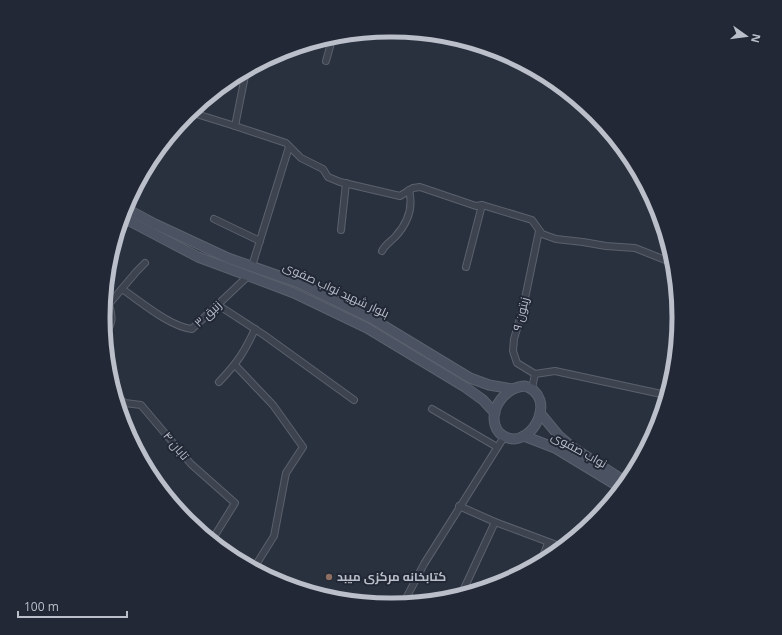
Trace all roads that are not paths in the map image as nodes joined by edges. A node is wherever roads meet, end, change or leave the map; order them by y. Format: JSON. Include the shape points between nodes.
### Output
{"nodes":[{"id":1,"x":331,"y":43,"type":"edge"},
{"id":2,"x":326,"y":61,"type":"dead end"},
{"id":3,"x":244,"y":79,"type":"edge"},
{"id":4,"x":198,"y":114,"type":"edge"},
{"id":5,"x":235,"y":126,"type":"junction"},
{"id":6,"x":289,"y":147,"type":"junction"},
{"id":7,"x":346,"y":183,"type":"junction"},
{"id":8,"x":409,"y":190,"type":"junction"},
{"id":9,"x":482,"y":205,"type":"junction"},
{"id":10,"x":131,"y":211,"type":"edge"},
{"id":11,"x":214,"y":219,"type":"dead end"},
{"id":12,"x":128,"y":220,"type":"edge"},
{"id":13,"x":341,"y":230,"type":"dead end"},
{"id":14,"x":539,"y":231,"type":"junction"},
{"id":15,"x":260,"y":241,"type":"junction"},
{"id":16,"x":382,"y":252,"type":"dead end"},
{"id":17,"x":665,"y":260,"type":"edge"},
{"id":18,"x":145,"y":263,"type":"dead end"},
{"id":19,"x":226,"y":263,"type":"junction"},
{"id":20,"x":252,"y":266,"type":"junction"},
{"id":21,"x":466,"y":267,"type":"dead end"},
{"id":22,"x":248,"y":276,"type":"junction"},
{"id":23,"x":122,"y":289,"type":"junction"},
{"id":24,"x":111,"y":299,"type":"edge"},
{"id":25,"x":218,"y":305,"type":"junction"},
{"id":26,"x":110,"y":311,"type":"edge"},
{"id":27,"x":110,"y":326,"type":"edge"},
{"id":28,"x":255,"y":329,"type":"junction"},
{"id":29,"x":235,"y":365,"type":"junction"},
{"id":30,"x":535,"y":374,"type":"junction"},
{"id":31,"x":219,"y":382,"type":"dead end"},
{"id":32,"x":532,"y":388,"type":"junction"},
{"id":33,"x":512,"y":389,"type":"junction"},
{"id":34,"x":661,"y":394,"type":"edge"},
{"id":35,"x":354,"y":400,"type":"dead end"},
{"id":36,"x":123,"y":401,"type":"edge"},
{"id":37,"x":432,"y":409,"type":"dead end"},
{"id":38,"x":495,"y":412,"type":"junction"},
{"id":39,"x":540,"y":413,"type":"junction"},
{"id":40,"x":524,"y":436,"type":"junction"},
{"id":41,"x":504,"y":437,"type":"junction"},
{"id":42,"x":497,"y":447,"type":"junction"},
{"id":43,"x":620,"y":478,"type":"edge"},
{"id":44,"x":616,"y":485,"type":"edge"},
{"id":45,"x":459,"y":506,"type":"junction"},
{"id":46,"x":495,"y":522,"type":"junction"},
{"id":47,"x":215,"y":536,"type":"edge"},
{"id":48,"x":548,"y":543,"type":"junction"},
{"id":49,"x":555,"y":545,"type":"edge"},
{"id":50,"x":545,"y":552,"type":"edge"},
{"id":51,"x":257,"y":563,"type":"edge"},
{"id":52,"x":463,"y":588,"type":"edge"},
{"id":53,"x":406,"y":597,"type":"edge"}],
"edges":[{"from":1,"to":2,"type":"street"},
{"from":3,"to":5,"type":"street"},
{"from":4,"to":5,"type":"street"},
{"from":5,"to":6,"type":"street","via":[[274,138]]},
{"from":6,"to":7,"type":"street","via":[[301,158],[323,169],[328,177]]},
{"from":6,"to":15,"type":"street"},
{"from":7,"to":8,"type":"street","via":[[400,196]]},
{"from":7,"to":13,"type":"street"},
{"from":8,"to":9,"type":"street","via":[[420,187],[476,206]]},
{"from":8,"to":16,"type":"street","via":[[411,200],[406,221]]},
{"from":9,"to":14,"type":"street","via":[[532,220]]},
{"from":9,"to":21,"type":"street"},
{"from":10,"to":19,"type":"main road","name":"بلوار شهید نواب صفوی"},
{"from":11,"to":15,"type":"street"},
{"from":12,"to":19,"type":"main road","name":"بلوار شهید نواب صفوی","via":[[198,257]]},
{"from":14,"to":17,"type":"street","via":[[556,239],[635,248]]},
{"from":14,"to":30,"type":"street","name":"زیتون ۹","via":[[513,351],[517,363]]},
{"from":15,"to":20,"type":"street"},
{"from":18,"to":23,"type":"street"},
{"from":19,"to":20,"type":"main road","name":"بلوار شهید نواب صفوی"},
{"from":19,"to":22,"type":"main road","name":"بلوار شهید نواب صفوی"},
{"from":20,"to":33,"type":"main road","name":"بلوار شهید نواب صفوی","via":[[299,283],[371,318],[470,378]]},
{"from":22,"to":25,"type":"street","name":"زنبق ۳"},
{"from":22,"to":38,"type":"main road","name":"بلوار شهید نواب صفوی","via":[[294,293],[367,328],[465,387]]},
{"from":23,"to":24,"type":"street"},
{"from":23,"to":25,"type":"street","name":"زنبق ۳","via":[[183,328],[192,329]]},
{"from":25,"to":28,"type":"street"},
{"from":26,"to":27,"type":"street","via":[[113,318]]},
{"from":28,"to":29,"type":"street"},
{"from":28,"to":35,"type":"street"},
{"from":29,"to":31,"type":"street"},
{"from":29,"to":51,"type":"street","via":[[273,405],[304,447],[286,473],[274,536]]},
{"from":30,"to":32,"type":"street"},
{"from":30,"to":34,"type":"street","via":[[555,371]]},
{"from":32,"to":33,"type":"main road","via":[[525,386]]},
{"from":32,"to":39,"type":"main road","via":[[540,400]]},
{"from":33,"to":38,"type":"main road"},
{"from":36,"to":47,"type":"street","name":"تابان ۴","via":[[141,405],[191,464],[235,503]]},
{"from":37,"to":42,"type":"street"},
{"from":38,"to":41,"type":"main road","via":[[495,426]]},
{"from":39,"to":40,"type":"main road","via":[[536,423]]},
{"from":39,"to":43,"type":"main road","name":"نواب صفوی","via":[[572,447]]},
{"from":40,"to":41,"type":"main road","via":[[518,439]]},
{"from":40,"to":44,"type":"main road","name":"نواب صفوی","via":[[555,448]]},
{"from":41,"to":42,"type":"street"},
{"from":42,"to":45,"type":"street"},
{"from":45,"to":46,"type":"street"},
{"from":45,"to":53,"type":"street"},
{"from":46,"to":48,"type":"street"},
{"from":46,"to":52,"type":"street"},
{"from":48,"to":49,"type":"street"},
{"from":48,"to":50,"type":"street"}]}
